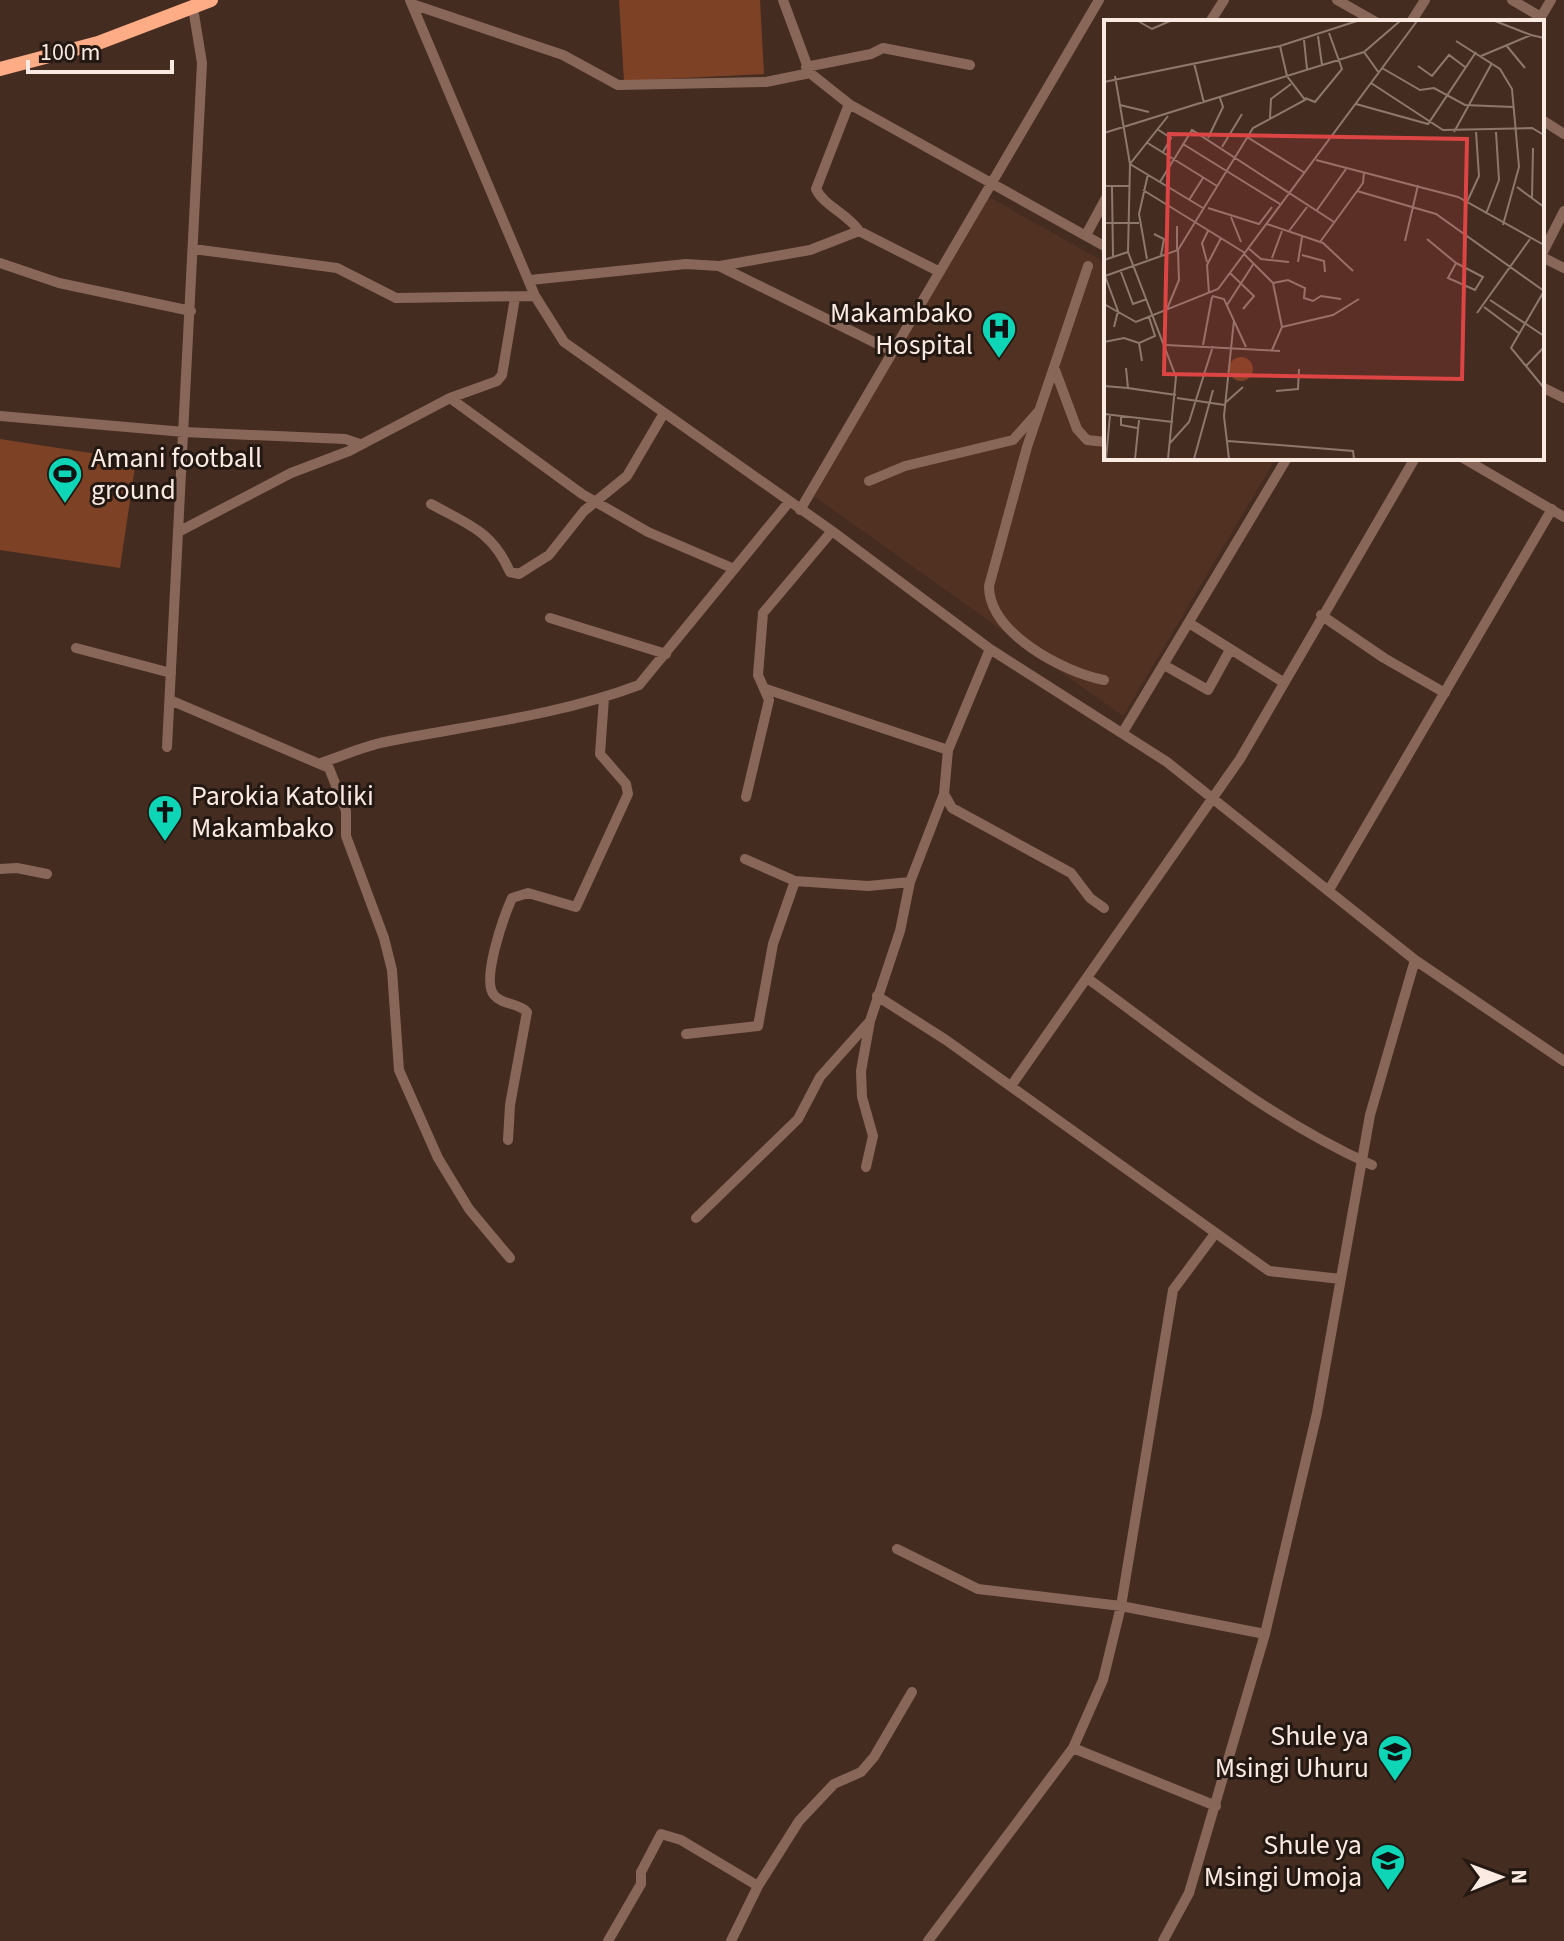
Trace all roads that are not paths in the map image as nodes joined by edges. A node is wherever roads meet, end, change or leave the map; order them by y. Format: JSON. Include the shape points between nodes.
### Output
{"nodes":[{"id":1,"x":211,"y":0,"type":"edge"},
{"id":2,"x":783,"y":0,"type":"edge"},
{"id":3,"x":1099,"y":0,"type":"edge"},
{"id":4,"x":1224,"y":0,"type":"edge"},
{"id":5,"x":1337,"y":0,"type":"edge"},
{"id":6,"x":1425,"y":0,"type":"edge"},
{"id":7,"x":1512,"y":0,"type":"edge"},
{"id":8,"x":1551,"y":0,"type":"edge"},
{"id":9,"x":411,"y":2,"type":"edge"},
{"id":10,"x":193,"y":8,"type":"junction"},
{"id":11,"x":1211,"y":20,"type":"edge"},
{"id":12,"x":1372,"y":20,"type":"edge"},
{"id":13,"x":1412,"y":20,"type":"edge"},
{"id":14,"x":970,"y":65,"type":"dead end"},
{"id":15,"x":0,"y":69,"type":"edge"},
{"id":16,"x":808,"y":70,"type":"junction"},
{"id":17,"x":849,"y":104,"type":"junction"},
{"id":18,"x":1544,"y":121,"type":"edge"},
{"id":19,"x":1564,"y":134,"type":"edge"},
{"id":20,"x":990,"y":182,"type":"junction"},
{"id":21,"x":1104,"y":202,"type":"edge"},
{"id":22,"x":1562,"y":209,"type":"edge"},
{"id":23,"x":859,"y":231,"type":"junction"},
{"id":24,"x":1086,"y":235,"type":"junction"},
{"id":25,"x":1104,"y":246,"type":"edge"},
{"id":26,"x":193,"y":249,"type":"junction"},
{"id":27,"x":1544,"y":250,"type":"edge"},
{"id":28,"x":1544,"y":255,"type":"edge"},
{"id":29,"x":0,"y":263,"type":"edge"},
{"id":30,"x":719,"y":266,"type":"junction"},
{"id":31,"x":1088,"y":266,"type":"dead end"},
{"id":32,"x":1564,"y":268,"type":"edge"},
{"id":33,"x":938,"y":271,"type":"junction"},
{"id":34,"x":530,"y":280,"type":"junction"},
{"id":35,"x":535,"y":296,"type":"junction"},
{"id":36,"x":515,"y":298,"type":"junction"},
{"id":37,"x":191,"y":311,"type":"junction"},
{"id":38,"x":892,"y":351,"type":"junction"},
{"id":39,"x":1055,"y":368,"type":"junction"},
{"id":40,"x":1544,"y":388,"type":"edge"},
{"id":41,"x":450,"y":398,"type":"junction"},
{"id":42,"x":1564,"y":398,"type":"edge"},
{"id":43,"x":1042,"y":407,"type":"junction"},
{"id":44,"x":664,"y":413,"type":"junction"},
{"id":45,"x":0,"y":416,"type":"edge"},
{"id":46,"x":184,"y":432,"type":"junction"},
{"id":47,"x":1104,"y":442,"type":"edge"},
{"id":48,"x":360,"y":444,"type":"junction"},
{"id":49,"x":1286,"y":460,"type":"edge"},
{"id":50,"x":1414,"y":460,"type":"edge"},
{"id":51,"x":1466,"y":460,"type":"edge"},
{"id":52,"x":869,"y":481,"type":"dead end"},
{"id":53,"x":597,"y":500,"type":"junction"},
{"id":54,"x":789,"y":502,"type":"junction"},
{"id":55,"x":431,"y":504,"type":"dead end"},
{"id":56,"x":1552,"y":509,"type":"junction"},
{"id":57,"x":800,"y":510,"type":"junction"},
{"id":58,"x":1564,"y":517,"type":"edge"},
{"id":59,"x":180,"y":531,"type":"junction"},
{"id":60,"x":832,"y":531,"type":"junction"},
{"id":61,"x":732,"y":568,"type":"junction"},
{"id":62,"x":1321,"y":615,"type":"junction"},
{"id":63,"x":550,"y":618,"type":"dead end"},
{"id":64,"x":1189,"y":623,"type":"junction"},
{"id":65,"x":76,"y":648,"type":"dead end"},
{"id":66,"x":990,"y":649,"type":"junction"},
{"id":67,"x":1230,"y":650,"type":"junction"},
{"id":68,"x":666,"y":654,"type":"junction"},
{"id":69,"x":1164,"y":665,"type":"junction"},
{"id":70,"x":171,"y":673,"type":"junction"},
{"id":71,"x":1104,"y":680,"type":"dead end"},
{"id":72,"x":1283,"y":682,"type":"junction"},
{"id":73,"x":766,"y":689,"type":"junction"},
{"id":74,"x":1445,"y":693,"type":"junction"},
{"id":75,"x":604,"y":698,"type":"junction"},
{"id":76,"x":170,"y":700,"type":"junction"},
{"id":77,"x":1123,"y":732,"type":"junction"},
{"id":78,"x":167,"y":747,"type":"dead end"},
{"id":79,"x":948,"y":750,"type":"junction"},
{"id":80,"x":321,"y":763,"type":"junction"},
{"id":81,"x":944,"y":794,"type":"junction"},
{"id":82,"x":746,"y":797,"type":"dead end"},
{"id":83,"x":1213,"y":798,"type":"junction"},
{"id":84,"x":745,"y":859,"type":"dead end"},
{"id":85,"x":0,"y":869,"type":"edge"},
{"id":86,"x":47,"y":874,"type":"dead end"},
{"id":87,"x":795,"y":881,"type":"junction"},
{"id":88,"x":910,"y":882,"type":"junction"},
{"id":89,"x":1329,"y":890,"type":"junction"},
{"id":90,"x":1104,"y":908,"type":"dead end"},
{"id":91,"x":1415,"y":960,"type":"junction"},
{"id":92,"x":1087,"y":978,"type":"junction"},
{"id":93,"x":877,"y":996,"type":"junction"},
{"id":94,"x":870,"y":1021,"type":"junction"},
{"id":95,"x":686,"y":1034,"type":"dead end"},
{"id":96,"x":1564,"y":1061,"type":"edge"},
{"id":97,"x":1011,"y":1086,"type":"junction"},
{"id":98,"x":508,"y":1140,"type":"dead end"},
{"id":99,"x":1367,"y":1163,"type":"junction"},
{"id":100,"x":866,"y":1167,"type":"dead end"},
{"id":101,"x":696,"y":1218,"type":"dead end"},
{"id":102,"x":1214,"y":1235,"type":"junction"},
{"id":103,"x":510,"y":1258,"type":"dead end"},
{"id":104,"x":1341,"y":1279,"type":"junction"},
{"id":105,"x":897,"y":1549,"type":"dead end"},
{"id":106,"x":1121,"y":1606,"type":"junction"},
{"id":107,"x":1265,"y":1634,"type":"junction"},
{"id":108,"x":912,"y":1692,"type":"dead end"},
{"id":109,"x":1073,"y":1748,"type":"junction"},
{"id":110,"x":1216,"y":1806,"type":"junction"},
{"id":111,"x":758,"y":1886,"type":"junction"},
{"id":112,"x":608,"y":1941,"type":"edge"},
{"id":113,"x":731,"y":1941,"type":"edge"},
{"id":114,"x":928,"y":1941,"type":"edge"},
{"id":115,"x":1163,"y":1941,"type":"edge"}],
"edges":[{"from":1,"to":10,"type":"highway"},
{"from":2,"to":16,"type":"street"},
{"from":3,"to":20,"type":"street"},
{"from":4,"to":11,"type":"street"},
{"from":5,"to":12,"type":"street"},
{"from":6,"to":13,"type":"street"},
{"from":7,"to":8,"type":"street","via":[[1541,17]]},
{"from":9,"to":16,"type":"street","via":[[563,55],[618,85],[766,82]]},
{"from":9,"to":34,"type":"street"},
{"from":10,"to":15,"type":"highway","via":[[98,43]]},
{"from":10,"to":26,"type":"street","via":[[202,63]]},
{"from":14,"to":16,"type":"street","via":[[883,48]]},
{"from":16,"to":17,"type":"street"},
{"from":17,"to":20,"type":"street"},
{"from":17,"to":23,"type":"street","via":[[816,189]]},
{"from":18,"to":19,"type":"street"},
{"from":20,"to":24,"type":"street"},
{"from":20,"to":33,"type":"street"},
{"from":21,"to":24,"type":"street"},
{"from":22,"to":27,"type":"street"},
{"from":23,"to":30,"type":"street","via":[[810,250]]},
{"from":23,"to":33,"type":"street"},
{"from":24,"to":25,"type":"street"},
{"from":26,"to":36,"type":"street","via":[[337,268],[396,298]]},
{"from":26,"to":37,"type":"street"},
{"from":28,"to":32,"type":"street"},
{"from":29,"to":37,"type":"street","via":[[59,283]]},
{"from":30,"to":34,"type":"street","via":[[686,264]]},
{"from":30,"to":38,"type":"street"},
{"from":31,"to":39,"type":"street"},
{"from":33,"to":38,"type":"street"},
{"from":34,"to":35,"type":"street"},
{"from":35,"to":36,"type":"street"},
{"from":35,"to":44,"type":"street","via":[[564,342]]},
{"from":36,"to":41,"type":"street","via":[[502,375]]},
{"from":37,"to":46,"type":"street"},
{"from":38,"to":57,"type":"street"},
{"from":39,"to":43,"type":"street"},
{"from":39,"to":47,"type":"street","via":[[1077,429],[1087,440]]},
{"from":40,"to":42,"type":"street"},
{"from":41,"to":48,"type":"street"},
{"from":41,"to":53,"type":"street"},
{"from":43,"to":52,"type":"street","via":[[1013,440],[905,466]]},
{"from":43,"to":71,"type":"street","via":[[1005,522],[989,600],[1002,623],[1024,642],[1079,675]]},
{"from":44,"to":53,"type":"street","via":[[627,476]]},
{"from":44,"to":54,"type":"street"},
{"from":45,"to":46,"type":"street"},
{"from":46,"to":48,"type":"street"},
{"from":46,"to":59,"type":"street"},
{"from":48,"to":59,"type":"street"},
{"from":49,"to":64,"type":"street"},
{"from":50,"to":62,"type":"street"},
{"from":51,"to":56,"type":"street"},
{"from":53,"to":55,"type":"street","via":[[549,555],[514,575],[489,535]]},
{"from":53,"to":61,"type":"street","via":[[648,532]]},
{"from":54,"to":57,"type":"street"},
{"from":54,"to":61,"type":"street"},
{"from":56,"to":58,"type":"street"},
{"from":56,"to":74,"type":"street"},
{"from":57,"to":60,"type":"street"},
{"from":59,"to":70,"type":"street"},
{"from":60,"to":66,"type":"street"},
{"from":60,"to":73,"type":"street","via":[[763,613],[758,682]]},
{"from":61,"to":68,"type":"street"},
{"from":62,"to":72,"type":"street"},
{"from":62,"to":74,"type":"street"},
{"from":63,"to":68,"type":"street"},
{"from":64,"to":67,"type":"street"},
{"from":64,"to":69,"type":"street"},
{"from":65,"to":70,"type":"street"},
{"from":66,"to":77,"type":"street"},
{"from":66,"to":79,"type":"street"},
{"from":67,"to":69,"type":"street","via":[[1208,690]]},
{"from":67,"to":72,"type":"street"},
{"from":68,"to":75,"type":"street","via":[[639,685]]},
{"from":69,"to":77,"type":"street"},
{"from":70,"to":76,"type":"street"},
{"from":72,"to":83,"type":"street"},
{"from":73,"to":79,"type":"street"},
{"from":73,"to":82,"type":"street","via":[[769,700]]},
{"from":74,"to":89,"type":"street"},
{"from":75,"to":80,"type":"street","via":[[383,742]]},
{"from":75,"to":98,"type":"street","via":[[600,754],[626,784],[628,794],[576,907],[528,893],[512,898],[493,959],[492,993],[527,1012]]},
{"from":76,"to":78,"type":"street"},
{"from":76,"to":80,"type":"street"},
{"from":77,"to":83,"type":"street"},
{"from":79,"to":81,"type":"street"},
{"from":80,"to":103,"type":"street","via":[[329,768],[342,801],[346,836],[384,938],[392,970],[399,1070],[408,1094],[469,1209]]},
{"from":81,"to":88,"type":"street"},
{"from":81,"to":90,"type":"street","via":[[952,808],[1071,873]]},
{"from":83,"to":89,"type":"street"},
{"from":83,"to":92,"type":"street"},
{"from":84,"to":87,"type":"street"},
{"from":85,"to":86,"type":"street"},
{"from":87,"to":88,"type":"street","via":[[868,886]]},
{"from":87,"to":95,"type":"street","via":[[773,944],[758,1026]]},
{"from":88,"to":93,"type":"street","via":[[900,931]]},
{"from":89,"to":91,"type":"street"},
{"from":91,"to":96,"type":"street"},
{"from":91,"to":99,"type":"street","via":[[1370,1115]]},
{"from":92,"to":97,"type":"street"},
{"from":92,"to":99,"type":"street","via":[[1263,1107]]},
{"from":93,"to":94,"type":"street"},
{"from":93,"to":97,"type":"street"},
{"from":94,"to":100,"type":"street","via":[[861,1071],[873,1136]]},
{"from":94,"to":101,"type":"street","via":[[820,1077],[798,1119]]},
{"from":97,"to":102,"type":"street"},
{"from":99,"to":104,"type":"street"},
{"from":102,"to":104,"type":"street","via":[[1269,1271]]},
{"from":102,"to":106,"type":"street","via":[[1173,1290]]},
{"from":104,"to":107,"type":"street","via":[[1317,1413]]},
{"from":105,"to":106,"type":"street","via":[[978,1589]]},
{"from":106,"to":107,"type":"street"},
{"from":106,"to":109,"type":"street","via":[[1103,1680]]},
{"from":107,"to":110,"type":"street"},
{"from":108,"to":111,"type":"street","via":[[874,1757],[861,1772],[834,1784],[799,1821]]},
{"from":109,"to":110,"type":"street"},
{"from":109,"to":114,"type":"street"},
{"from":110,"to":115,"type":"street","via":[[1189,1893]]},
{"from":111,"to":112,"type":"street","via":[[681,1840],[661,1834],[641,1872],[641,1884]]},
{"from":111,"to":113,"type":"street"}]}
